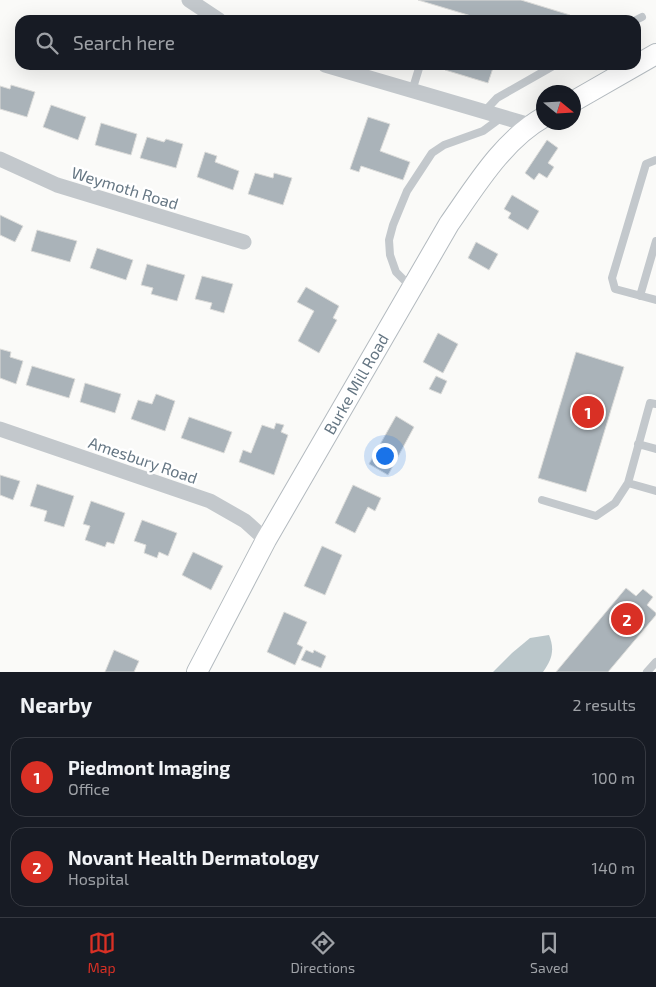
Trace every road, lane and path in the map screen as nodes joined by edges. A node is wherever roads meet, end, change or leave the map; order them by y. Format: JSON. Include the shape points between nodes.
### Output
{"nodes":[{"id":1,"x":190,"y":0,"type":"edge"},
{"id":2,"x":212,"y":15,"type":"edge"},
{"id":3,"x":656,"y":54,"type":"edge"},
{"id":4,"x":641,"y":62,"type":"edge"},
{"id":5,"x":342,"y":70,"type":"edge"},
{"id":6,"x":418,"y":70,"type":"edge"},
{"id":7,"x":546,"y":70,"type":"edge"},
{"id":8,"x":627,"y":70,"type":"edge"},
{"id":9,"x":412,"y":90,"type":"junction"},
{"id":10,"x":581,"y":96,"type":"edge"},
{"id":11,"x":484,"y":112,"type":"junction"},
{"id":12,"x":502,"y":117,"type":"junction"},
{"id":13,"x":536,"y":121,"type":"edge"},
{"id":14,"x":536,"y":122,"type":"edge"},
{"id":15,"x":0,"y":159,"type":"edge"},
{"id":16,"x":656,"y":160,"type":"edge"},
{"id":17,"x":656,"y":241,"type":"edge"},
{"id":18,"x":244,"y":242,"type":"dead end"},
{"id":19,"x":412,"y":288,"type":"junction"},
{"id":20,"x":640,"y":296,"type":"junction"},
{"id":21,"x":656,"y":300,"type":"edge"},
{"id":22,"x":656,"y":404,"type":"edge"},
{"id":23,"x":0,"y":429,"type":"edge"},
{"id":24,"x":638,"y":444,"type":"junction"},
{"id":25,"x":656,"y":449,"type":"edge"},
{"id":26,"x":628,"y":483,"type":"junction"},
{"id":27,"x":656,"y":491,"type":"edge"},
{"id":28,"x":542,"y":500,"type":"dead end"},
{"id":29,"x":266,"y":540,"type":"junction"},
{"id":30,"x":656,"y":662,"type":"edge"},
{"id":31,"x":197,"y":672,"type":"edge"},
{"id":32,"x":648,"y":672,"type":"edge"}],
"edges":[{"from":1,"to":2,"type":"street"},
{"from":3,"to":4,"type":"street"},
{"from":5,"to":9,"type":"street"},
{"from":6,"to":9,"type":"lane"},
{"from":7,"to":11,"type":"lane","via":[[497,98]]},
{"from":8,"to":10,"type":"street"},
{"from":9,"to":11,"type":"street"},
{"from":11,"to":12,"type":"street"},
{"from":12,"to":13,"type":"street"},
{"from":12,"to":19,"type":"lane","via":[[483,132],[444,145],[432,153],[407,191],[389,240],[396,272]]},
{"from":14,"to":19,"type":"street","name":"Burke Mill Road","via":[[500,155],[481,179],[449,224]]},
{"from":15,"to":18,"type":"street","name":"Weymoth Road","via":[[57,185]]},
{"from":16,"to":20,"type":"lane","via":[[646,164],[612,278],[615,289]]},
{"from":17,"to":20,"type":"lane"},
{"from":19,"to":29,"type":"street","name":"Burke Mill Road"},
{"from":20,"to":21,"type":"lane"},
{"from":22,"to":24,"type":"lane","via":[[650,403]]},
{"from":23,"to":29,"type":"street","name":"Amesbury Road","via":[[210,501],[245,521]]},
{"from":24,"to":25,"type":"lane"},
{"from":24,"to":26,"type":"lane"},
{"from":26,"to":27,"type":"lane"},
{"from":26,"to":28,"type":"lane","via":[[615,503],[596,516]]},
{"from":29,"to":31,"type":"street","name":"Burke Mill Road"},
{"from":30,"to":32,"type":"lane"}]}
